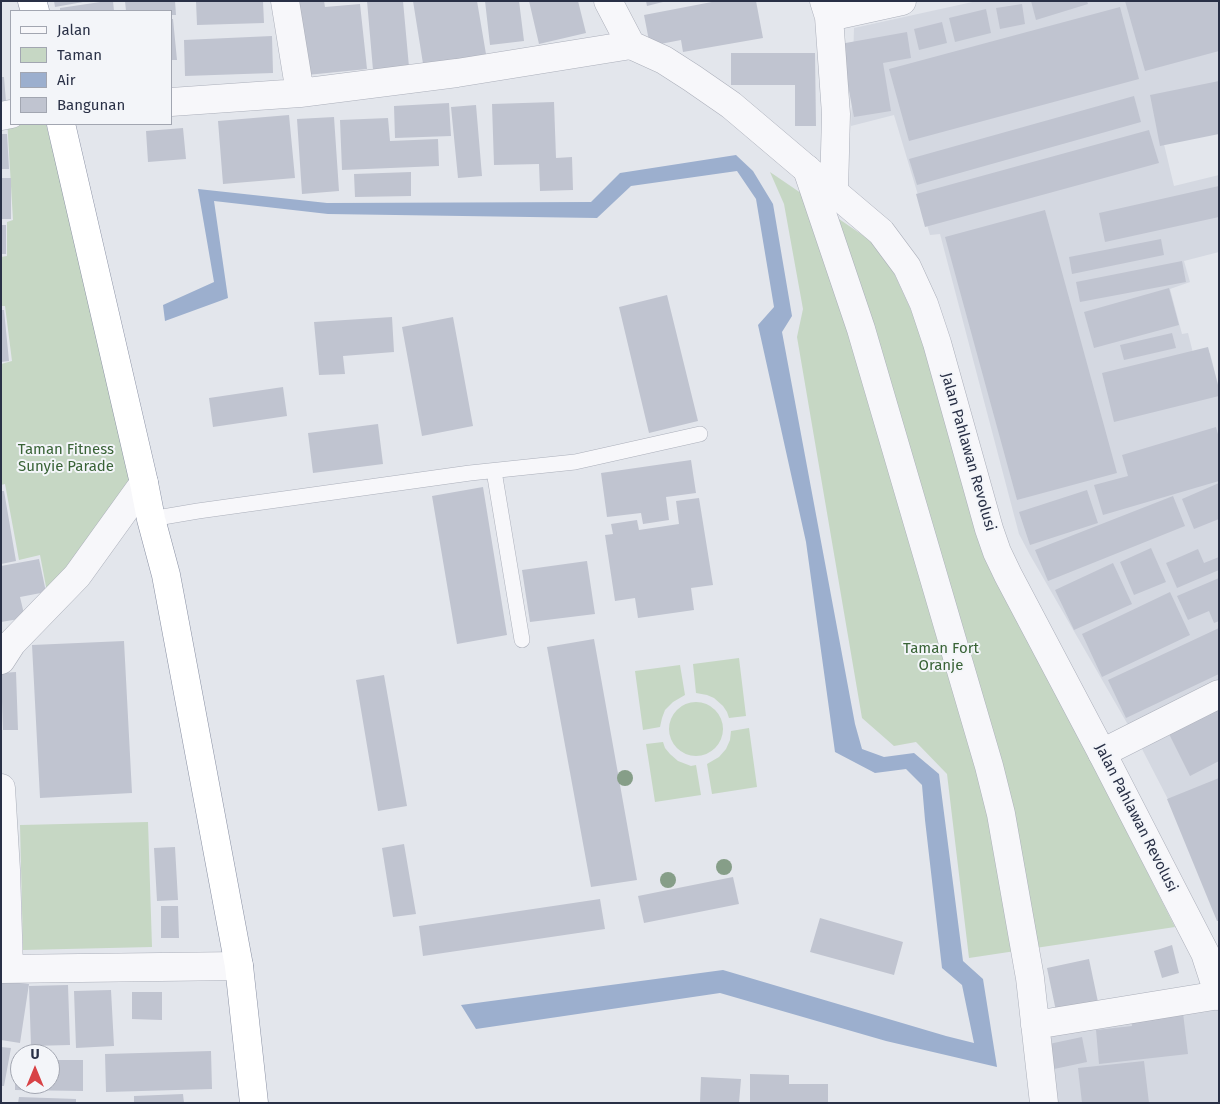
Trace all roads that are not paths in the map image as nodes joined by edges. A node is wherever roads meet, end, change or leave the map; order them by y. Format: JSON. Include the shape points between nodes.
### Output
{"nodes":[{"id":1,"x":285,"y":1,"type":"edge"},
{"id":2,"x":608,"y":1,"type":"edge"},
{"id":3,"x":902,"y":1,"type":"edge"},
{"id":4,"x":826,"y":9,"type":"edge"},
{"id":5,"x":631,"y":45,"type":"junction"},
{"id":6,"x":300,"y":93,"type":"junction"},
{"id":7,"x":172,"y":102,"type":"edge"},
{"id":8,"x":61,"y":125,"type":"edge"},
{"id":9,"x":807,"y":168,"type":"junction"},
{"id":10,"x":834,"y":192,"type":"junction"},
{"id":11,"x":700,"y":434,"type":"dead end"},
{"id":12,"x":494,"y":471,"type":"junction"},
{"id":13,"x":144,"y":483,"type":"junction"},
{"id":14,"x":150,"y":519,"type":"junction"},
{"id":15,"x":522,"y":640,"type":"dead end"},
{"id":16,"x":1,"y":660,"type":"edge"},
{"id":17,"x":1219,"y":694,"type":"edge"},
{"id":18,"x":1102,"y":753,"type":"junction"},
{"id":19,"x":1,"y":788,"type":"edge"},
{"id":20,"x":239,"y":966,"type":"junction"},
{"id":21,"x":5,"y":968,"type":"edge"},
{"id":22,"x":1219,"y":995,"type":"edge"},
{"id":23,"x":1036,"y":1025,"type":"junction"},
{"id":24,"x":254,"y":1103,"type":"edge"},
{"id":25,"x":1044,"y":1103,"type":"edge"}],
"edges":[{"from":1,"to":6,"type":"street"},
{"from":2,"to":5,"type":"street"},
{"from":3,"to":4,"type":"street"},
{"from":4,"to":10,"type":"street","via":[[836,114]]},
{"from":5,"to":6,"type":"street"},
{"from":5,"to":9,"type":"street","name":"Jalan Pahlawan Revolusi","via":[[664,60],[723,99]]},
{"from":6,"to":7,"type":"street"},
{"from":8,"to":13,"type":"highway"},
{"from":9,"to":10,"type":"street","name":"Jalan Pahlawan Revolusi"},
{"from":9,"to":23,"type":"street","via":[[861,329],[989,766],[1001,814]]},
{"from":10,"to":18,"type":"street","name":"Jalan Pahlawan Revolusi","via":[[881,232],[910,274],[937,343],[997,552]]},
{"from":11,"to":12,"type":"lane","via":[[575,462]]},
{"from":12,"to":14,"type":"lane"},
{"from":12,"to":15,"type":"lane"},
{"from":13,"to":14,"type":"highway"},
{"from":13,"to":16,"type":"street","via":[[77,576],[12,642]]},
{"from":14,"to":20,"type":"highway","via":[[166,575]]},
{"from":17,"to":18,"type":"street"},
{"from":18,"to":22,"type":"street","name":"Jalan Pahlawan Revolusi","via":[[1205,952]]},
{"from":19,"to":21,"type":"street","via":[[6,870]]},
{"from":20,"to":21,"type":"street"},
{"from":20,"to":24,"type":"highway"},
{"from":22,"to":23,"type":"street"},
{"from":23,"to":25,"type":"street"}]}
